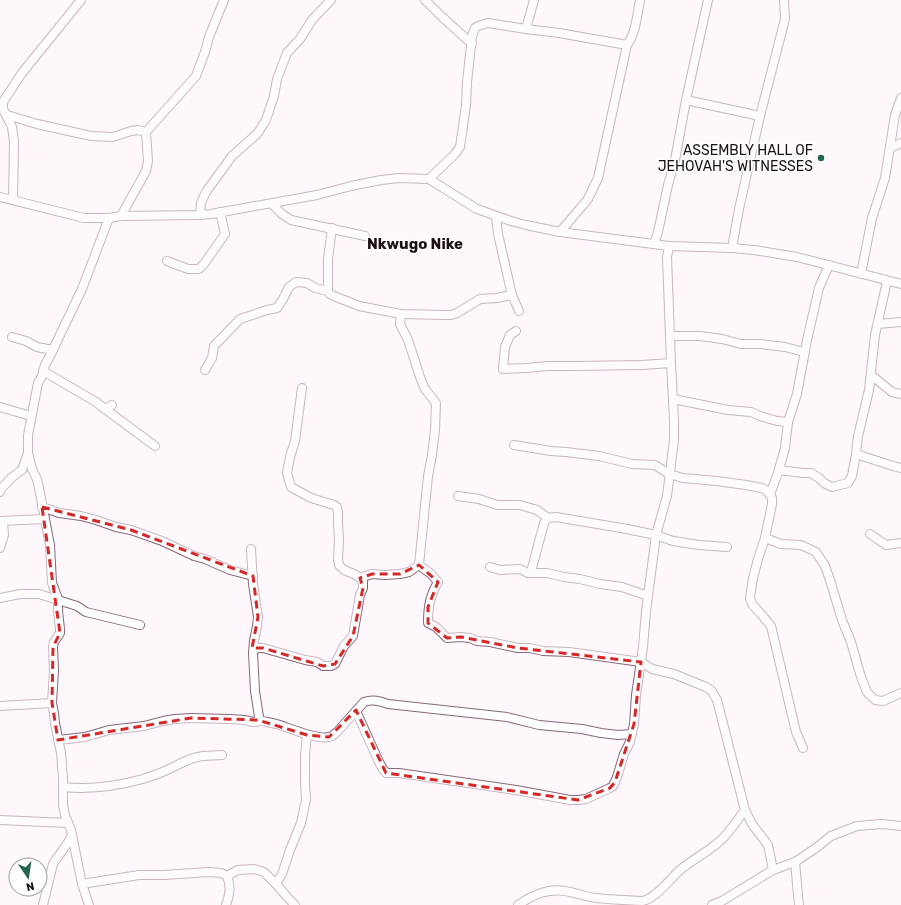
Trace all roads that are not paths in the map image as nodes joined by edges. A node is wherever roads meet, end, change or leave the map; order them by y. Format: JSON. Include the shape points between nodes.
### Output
{"nodes":[{"id":1,"x":81,"y":0,"type":"edge"},
{"id":2,"x":224,"y":0,"type":"edge"},
{"id":3,"x":331,"y":0,"type":"edge"},
{"id":4,"x":425,"y":0,"type":"edge"},
{"id":5,"x":534,"y":0,"type":"edge"},
{"id":6,"x":640,"y":0,"type":"edge"},
{"id":7,"x":708,"y":0,"type":"edge"},
{"id":8,"x":784,"y":0,"type":"edge"},
{"id":9,"x":526,"y":29,"type":"junction"},
{"id":10,"x":472,"y":44,"type":"junction"},
{"id":11,"x":627,"y":45,"type":"junction"},
{"id":12,"x":901,"y":98,"type":"edge"},
{"id":13,"x":686,"y":100,"type":"junction"},
{"id":14,"x":7,"y":115,"type":"junction"},
{"id":15,"x":760,"y":116,"type":"junction"},
{"id":16,"x":146,"y":132,"type":"junction"},
{"id":17,"x":901,"y":143,"type":"edge"},
{"id":18,"x":890,"y":148,"type":"junction"},
{"id":19,"x":429,"y":179,"type":"junction"},
{"id":20,"x":0,"y":197,"type":"edge"},
{"id":21,"x":13,"y":200,"type":"junction"},
{"id":22,"x":272,"y":204,"type":"junction"},
{"id":23,"x":220,"y":212,"type":"junction"},
{"id":24,"x":200,"y":215,"type":"junction"},
{"id":25,"x":121,"y":216,"type":"junction"},
{"id":26,"x":496,"y":216,"type":"junction"},
{"id":27,"x":109,"y":218,"type":"junction"},
{"id":28,"x":332,"y":228,"type":"junction"},
{"id":29,"x":560,"y":232,"type":"junction"},
{"id":30,"x":365,"y":236,"type":"dead end"},
{"id":31,"x":654,"y":244,"type":"junction"},
{"id":32,"x":669,"y":246,"type":"junction"},
{"id":33,"x":732,"y":248,"type":"junction"},
{"id":34,"x":167,"y":261,"type":"dead end"},
{"id":35,"x":829,"y":265,"type":"junction"},
{"id":36,"x":861,"y":274,"type":"junction"},
{"id":37,"x":887,"y":280,"type":"junction"},
{"id":38,"x":901,"y":284,"type":"edge"},
{"id":39,"x":328,"y":291,"type":"junction"},
{"id":40,"x":512,"y":295,"type":"junction"},
{"id":41,"x":519,"y":311,"type":"dead end"},
{"id":42,"x":401,"y":314,"type":"junction"},
{"id":43,"x":901,"y":322,"type":"edge"},
{"id":44,"x":878,"y":324,"type":"junction"},
{"id":45,"x":516,"y":331,"type":"dead end"},
{"id":46,"x":670,"y":336,"type":"junction"},
{"id":47,"x":12,"y":337,"type":"dead end"},
{"id":48,"x":53,"y":350,"type":"junction"},
{"id":49,"x":804,"y":352,"type":"junction"},
{"id":50,"x":671,"y":363,"type":"junction"},
{"id":51,"x":205,"y":370,"type":"dead end"},
{"id":52,"x":43,"y":371,"type":"junction"},
{"id":53,"x":871,"y":375,"type":"junction"},
{"id":54,"x":302,"y":388,"type":"dead end"},
{"id":55,"x":901,"y":394,"type":"edge"},
{"id":56,"x":673,"y":399,"type":"junction"},
{"id":57,"x":0,"y":407,"type":"edge"},
{"id":58,"x":31,"y":416,"type":"junction"},
{"id":59,"x":788,"y":422,"type":"junction"},
{"id":60,"x":514,"y":445,"type":"dead end"},
{"id":61,"x":155,"y":446,"type":"dead end"},
{"id":62,"x":28,"y":453,"type":"junction"},
{"id":63,"x":856,"y":454,"type":"junction"},
{"id":64,"x":901,"y":468,"type":"edge"},
{"id":65,"x":779,"y":470,"type":"junction"},
{"id":66,"x":670,"y":474,"type":"junction"},
{"id":67,"x":2,"y":483,"type":"edge"},
{"id":68,"x":0,"y":492,"type":"edge"},
{"id":69,"x":770,"y":494,"type":"junction"},
{"id":70,"x":458,"y":496,"type":"dead end"},
{"id":71,"x":42,"y":507,"type":"junction"},
{"id":72,"x":548,"y":518,"type":"junction"},
{"id":73,"x":45,"y":519,"type":"junction"},
{"id":74,"x":1,"y":522,"type":"edge"},
{"id":75,"x":870,"y":534,"type":"dead end"},
{"id":76,"x":656,"y":535,"type":"junction"},
{"id":77,"x":765,"y":538,"type":"junction"},
{"id":78,"x":901,"y":543,"type":"edge"},
{"id":79,"x":727,"y":547,"type":"dead end"},
{"id":80,"x":0,"y":548,"type":"edge"},
{"id":81,"x":251,"y":549,"type":"dead end"},
{"id":82,"x":419,"y":565,"type":"junction"},
{"id":83,"x":490,"y":567,"type":"dead end"},
{"id":84,"x":532,"y":568,"type":"dead end"},
{"id":85,"x":253,"y":576,"type":"junction"},
{"id":86,"x":360,"y":578,"type":"junction"},
{"id":87,"x":648,"y":596,"type":"junction"},
{"id":88,"x":0,"y":598,"type":"edge"},
{"id":89,"x":58,"y":599,"type":"junction"},
{"id":90,"x":140,"y":625,"type":"dead end"},
{"id":91,"x":254,"y":651,"type":"junction"},
{"id":92,"x":641,"y":662,"type":"junction"},
{"id":93,"x":901,"y":693,"type":"edge"},
{"id":94,"x":52,"y":703,"type":"junction"},
{"id":95,"x":0,"y":706,"type":"edge"},
{"id":96,"x":356,"y":711,"type":"junction"},
{"id":97,"x":258,"y":720,"type":"junction"},
{"id":98,"x":632,"y":734,"type":"junction"},
{"id":99,"x":307,"y":735,"type":"junction"},
{"id":100,"x":58,"y":740,"type":"junction"},
{"id":101,"x":803,"y":748,"type":"dead end"},
{"id":102,"x":222,"y":755,"type":"dead end"},
{"id":103,"x":64,"y":787,"type":"junction"},
{"id":104,"x":745,"y":810,"type":"junction"},
{"id":105,"x":0,"y":820,"type":"edge"},
{"id":106,"x":68,"y":823,"type":"junction"},
{"id":107,"x":901,"y":826,"type":"edge"},
{"id":108,"x":72,"y":836,"type":"junction"},
{"id":109,"x":795,"y":862,"type":"junction"},
{"id":110,"x":773,"y":870,"type":"junction"},
{"id":111,"x":227,"y":876,"type":"junction"},
{"id":112,"x":82,"y":884,"type":"junction"},
{"id":113,"x":276,"y":884,"type":"junction"},
{"id":114,"x":43,"y":905,"type":"edge"},
{"id":115,"x":90,"y":905,"type":"edge"},
{"id":116,"x":226,"y":905,"type":"edge"},
{"id":117,"x":295,"y":905,"type":"edge"},
{"id":118,"x":518,"y":905,"type":"edge"},
{"id":119,"x":712,"y":905,"type":"edge"},
{"id":120,"x":799,"y":905,"type":"edge"}],
"edges":[{"from":1,"to":14,"type":"street","via":[[22,73],[6,97],[3,109]]},
{"from":2,"to":16,"type":"street","via":[[196,76]]},
{"from":3,"to":24,"type":"street","via":[[287,53],[277,79],[270,109],[261,129],[232,156],[206,192],[201,203]]},
{"from":4,"to":10,"type":"street"},
{"from":5,"to":9,"type":"street"},
{"from":6,"to":11,"type":"street","via":[[631,40]]},
{"from":7,"to":13,"type":"street"},
{"from":8,"to":15,"type":"street","via":[[785,19]]},
{"from":9,"to":10,"type":"street","via":[[481,24],[475,28]]},
{"from":9,"to":11,"type":"street","via":[[560,32]]},
{"from":10,"to":19,"type":"street","via":[[460,147]]},
{"from":11,"to":29,"type":"street","via":[[598,178],[588,199]]},
{"from":12,"to":18,"type":"street"},
{"from":13,"to":15,"type":"street"},
{"from":13,"to":31,"type":"street","via":[[675,160]]},
{"from":14,"to":16,"type":"street","via":[[91,136],[113,137],[131,131]]},
{"from":14,"to":21,"type":"street","via":[[14,141]]},
{"from":15,"to":33,"type":"street"},
{"from":16,"to":25,"type":"street","via":[[146,171]]},
{"from":17,"to":18,"type":"street"},
{"from":18,"to":36,"type":"street"},
{"from":19,"to":22,"type":"street","via":[[381,180]]},
{"from":19,"to":26,"type":"street","via":[[477,209]]},
{"from":20,"to":21,"type":"street"},
{"from":21,"to":27,"type":"street","via":[[84,218]]},
{"from":22,"to":23,"type":"street"},
{"from":22,"to":28,"type":"street","via":[[291,220]]},
{"from":23,"to":24,"type":"street"},
{"from":23,"to":34,"type":"street","via":[[225,234],[199,269],[188,269]]},
{"from":24,"to":25,"type":"street"},
{"from":25,"to":27,"type":"street"},
{"from":26,"to":29,"type":"street"},
{"from":26,"to":40,"type":"street"},
{"from":27,"to":48,"type":"street","via":[[82,289]]},
{"from":28,"to":30,"type":"street"},
{"from":28,"to":39,"type":"street","via":[[328,259]]},
{"from":29,"to":31,"type":"street"},
{"from":31,"to":32,"type":"street"},
{"from":32,"to":33,"type":"street"},
{"from":32,"to":46,"type":"street","via":[[667,257]]},
{"from":33,"to":35,"type":"street","via":[[797,257]]},
{"from":35,"to":36,"type":"street"},
{"from":35,"to":49,"type":"street","via":[[819,288]]},
{"from":36,"to":37,"type":"street"},
{"from":37,"to":38,"type":"street"},
{"from":37,"to":44,"type":"street"},
{"from":39,"to":42,"type":"street","via":[[359,306]]},
{"from":39,"to":51,"type":"street","via":[[307,283],[296,282],[289,287],[277,308],[240,319],[214,346],[212,358]]},
{"from":40,"to":41,"type":"street"},
{"from":40,"to":42,"type":"street","via":[[480,299],[451,315]]},
{"from":42,"to":82,"type":"street","via":[[400,324],[421,380],[436,403]]},
{"from":43,"to":44,"type":"street"},
{"from":44,"to":53,"type":"street"},
{"from":45,"to":50,"type":"street","via":[[510,335],[505,347],[503,369]]},
{"from":46,"to":49,"type":"street","via":[[700,336]]},
{"from":46,"to":50,"type":"street"},
{"from":47,"to":48,"type":"street"},
{"from":48,"to":52,"type":"street"},
{"from":49,"to":59,"type":"street","via":[[797,394]]},
{"from":50,"to":56,"type":"street"},
{"from":52,"to":58,"type":"street"},
{"from":52,"to":61,"type":"street","via":[[108,407]]},
{"from":53,"to":55,"type":"street","via":[[892,392]]},
{"from":53,"to":63,"type":"street"},
{"from":54,"to":86,"type":"street","via":[[295,441],[287,473],[291,487],[311,498],[337,507],[339,565]]},
{"from":56,"to":59,"type":"street","via":[[751,412]]},
{"from":56,"to":66,"type":"street","via":[[674,440]]},
{"from":57,"to":58,"type":"street"},
{"from":58,"to":62,"type":"street"},
{"from":59,"to":65,"type":"street"},
{"from":60,"to":66,"type":"street","via":[[599,456],[632,464],[655,465]]},
{"from":62,"to":67,"type":"street","via":[[22,470]]},
{"from":62,"to":71,"type":"street","via":[[38,483]]},
{"from":63,"to":64,"type":"street"},
{"from":63,"to":65,"type":"street","via":[[852,476],[848,483],[841,486],[832,487],[811,473]]},
{"from":65,"to":69,"type":"street"},
{"from":66,"to":69,"type":"street","via":[[762,488]]},
{"from":66,"to":76,"type":"street","via":[[665,505]]},
{"from":67,"to":68,"type":"street"},
{"from":69,"to":77,"type":"street","via":[[772,504]]},
{"from":70,"to":72,"type":"street","via":[[498,505],[520,505],[538,510]]},
{"from":71,"to":73,"type":"street"},
{"from":71,"to":85,"type":"street","via":[[131,530],[230,570]]},
{"from":72,"to":76,"type":"street","via":[[556,517]]},
{"from":72,"to":84,"type":"street","via":[[544,523]]},
{"from":73,"to":74,"type":"street"},
{"from":73,"to":89,"type":"street","via":[[50,545],[52,583]]},
{"from":74,"to":80,"type":"street","via":[[4,535]]},
{"from":75,"to":78,"type":"street","via":[[886,545]]},
{"from":76,"to":79,"type":"street","via":[[673,541]]},
{"from":76,"to":87,"type":"street"},
{"from":77,"to":93,"type":"street","via":[[781,544],[801,545],[816,552],[825,566],[867,692],[875,700],[883,701]]},
{"from":77,"to":101,"type":"street","via":[[756,565],[750,598],[771,626],[796,732]]},
{"from":81,"to":85,"type":"street"},
{"from":82,"to":86,"type":"street","via":[[409,572],[400,574],[372,574]]},
{"from":82,"to":92,"type":"street","via":[[438,582],[428,608],[428,623],[447,638],[470,638],[518,648]]},
{"from":83,"to":87,"type":"street","via":[[580,579],[622,587]]},
{"from":85,"to":91,"type":"street","via":[[258,617]]},
{"from":86,"to":91,"type":"street","via":[[363,588],[353,636],[344,646],[335,664],[323,666],[317,662],[263,648]]},
{"from":87,"to":92,"type":"street"},
{"from":88,"to":89,"type":"street","via":[[40,594]]},
{"from":89,"to":90,"type":"street","via":[[86,612]]},
{"from":89,"to":94,"type":"street","via":[[60,632],[53,647]]},
{"from":91,"to":97,"type":"street"},
{"from":92,"to":98,"type":"street"},
{"from":92,"to":104,"type":"street","via":[[652,669],[674,674],[711,690],[717,700]]},
{"from":94,"to":95,"type":"street"},
{"from":94,"to":100,"type":"street"},
{"from":96,"to":98,"type":"street","via":[[364,702],[374,700],[388,704],[507,717],[539,725]]},
{"from":96,"to":98,"type":"street","via":[[386,773],[516,790],[570,800],[586,799],[613,786]]},
{"from":96,"to":99,"type":"street","via":[[333,736]]},
{"from":97,"to":99,"type":"street"},
{"from":97,"to":100,"type":"street","via":[[253,722],[230,719],[175,719]]},
{"from":99,"to":113,"type":"street","via":[[306,800],[301,822]]},
{"from":100,"to":103,"type":"street"},
{"from":102,"to":103,"type":"street","via":[[184,761],[143,779],[124,783],[80,789]]},
{"from":103,"to":106,"type":"street","via":[[63,805]]},
{"from":104,"to":110,"type":"street","via":[[768,845]]},
{"from":104,"to":118,"type":"street","via":[[720,841],[680,870],[648,900],[601,899],[569,891],[552,890],[537,893]]},
{"from":105,"to":106,"type":"street"},
{"from":106,"to":108,"type":"street"},
{"from":107,"to":109,"type":"street","via":[[857,826],[831,836]]},
{"from":108,"to":112,"type":"street"},
{"from":108,"to":114,"type":"street","via":[[53,864]]},
{"from":109,"to":110,"type":"street"},
{"from":109,"to":120,"type":"street"},
{"from":110,"to":119,"type":"street"},
{"from":111,"to":112,"type":"street","via":[[209,872],[138,875]]},
{"from":111,"to":113,"type":"street","via":[[238,870],[254,869],[264,872]]},
{"from":111,"to":116,"type":"street","via":[[230,892]]},
{"from":112,"to":115,"type":"street"},
{"from":113,"to":117,"type":"street"}]}
